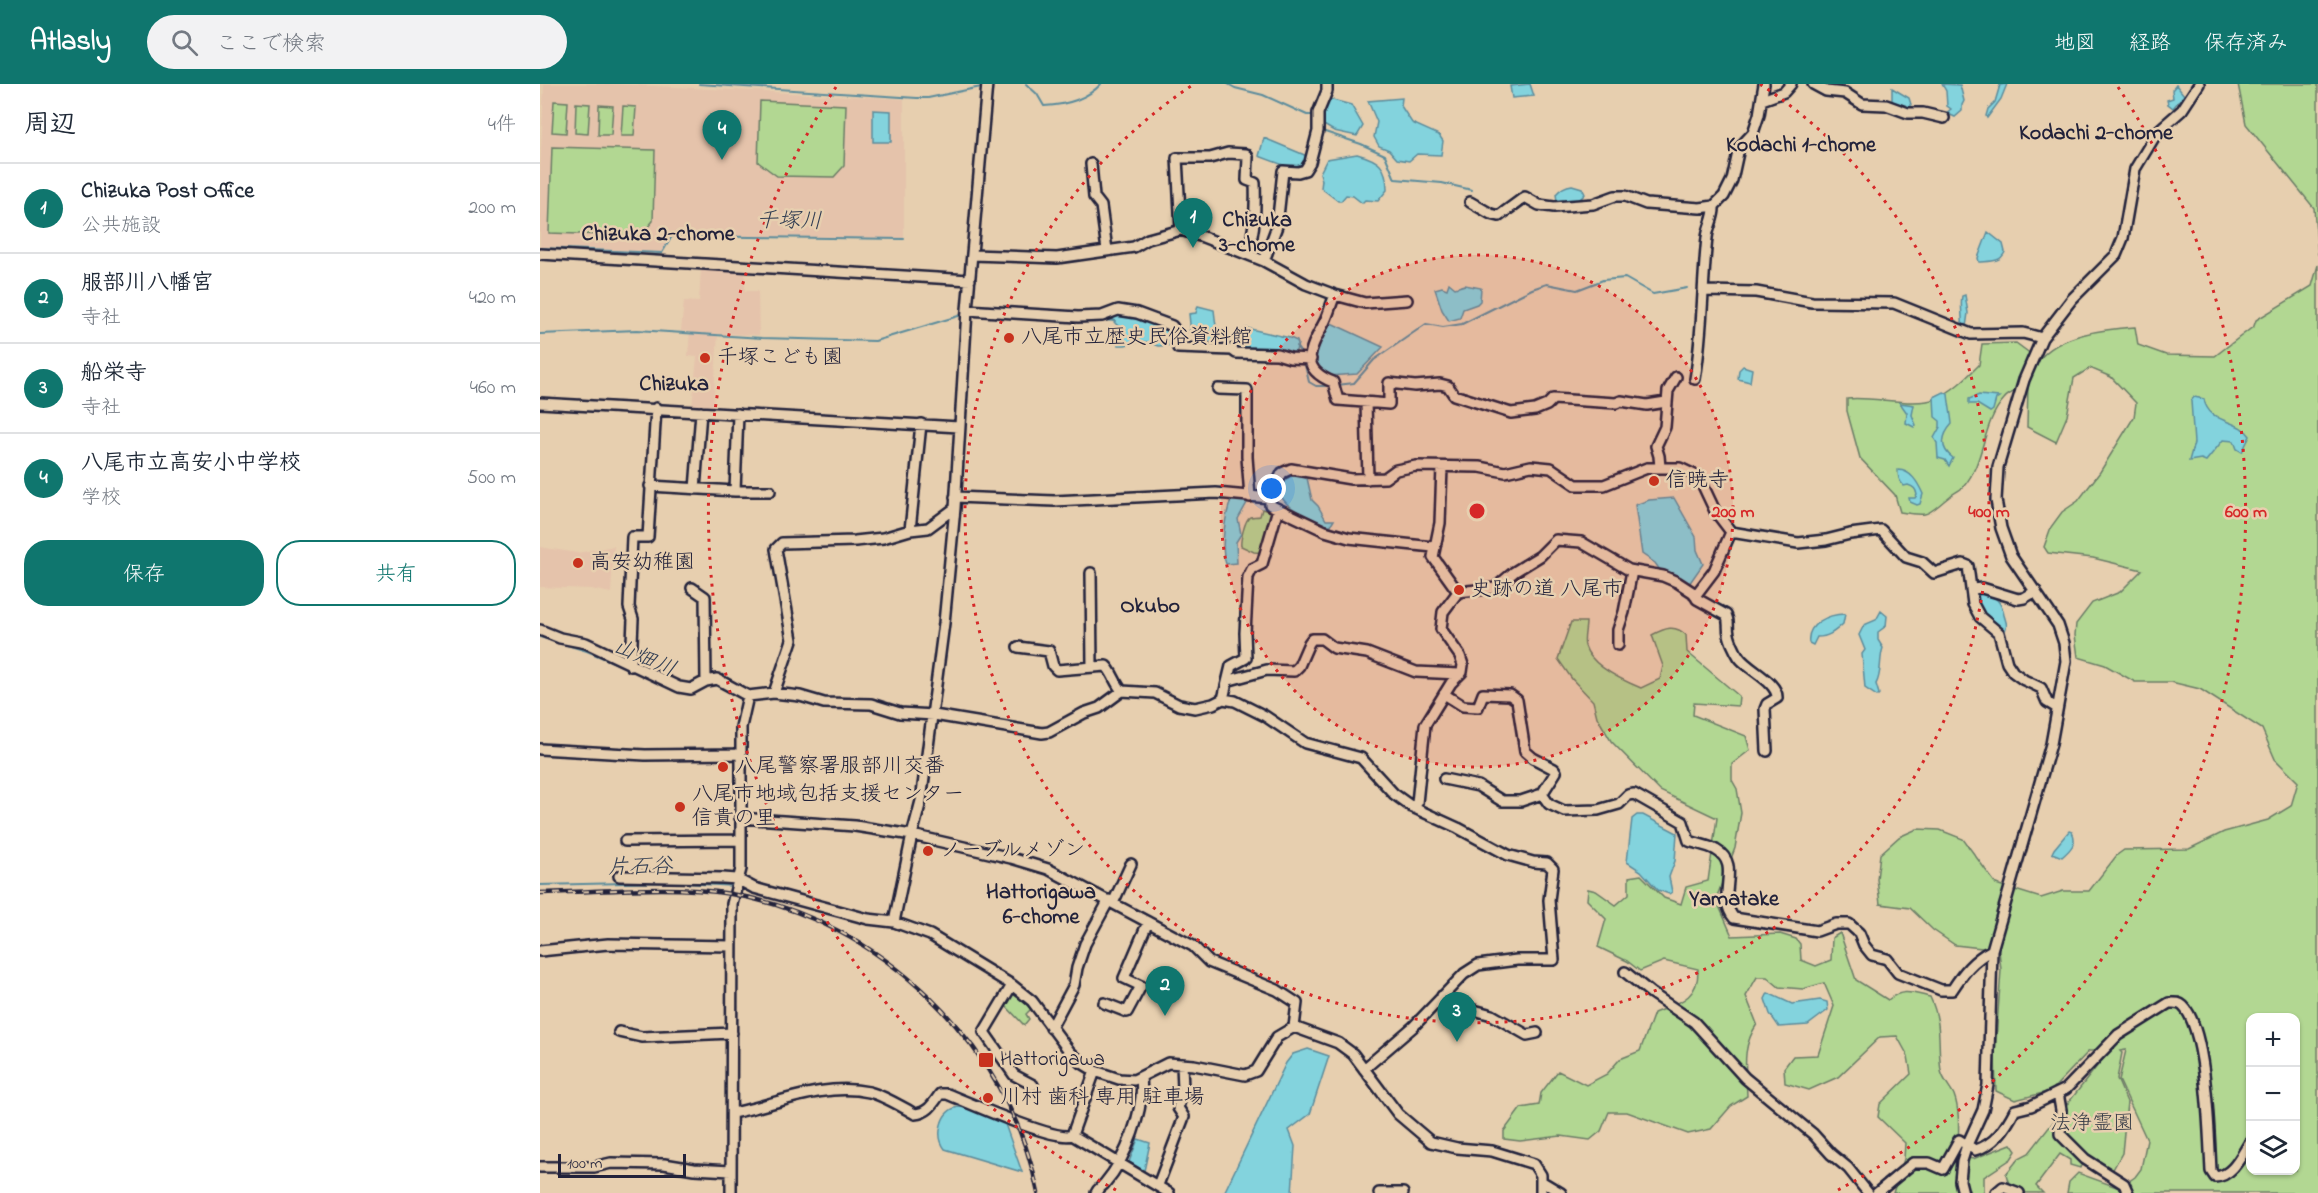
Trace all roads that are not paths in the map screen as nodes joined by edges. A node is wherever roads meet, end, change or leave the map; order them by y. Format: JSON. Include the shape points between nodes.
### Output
{"nodes":[{"id":1,"x":987,"y":84,"type":"edge"},
{"id":2,"x":1327,"y":84,"type":"edge"},
{"id":3,"x":1764,"y":84,"type":"edge"},
{"id":4,"x":1791,"y":84,"type":"edge"},
{"id":5,"x":1813,"y":84,"type":"edge"},
{"id":6,"x":2199,"y":84,"type":"edge"},
{"id":7,"x":1762,"y":100,"type":"junction"},
{"id":8,"x":1944,"y":118,"type":"dead end"},
{"id":9,"x":1091,"y":164,"type":"dead end"},
{"id":10,"x":1470,"y":202,"type":"dead end"},
{"id":11,"x":1714,"y":206,"type":"junction"},
{"id":12,"x":1255,"y":226,"type":"junction"},
{"id":13,"x":1181,"y":230,"type":"junction"},
{"id":14,"x":1275,"y":230,"type":"junction"},
{"id":15,"x":1107,"y":250,"type":"junction"},
{"id":16,"x":540,"y":254,"type":"edge"},
{"id":17,"x":1248,"y":254,"type":"junction"},
{"id":18,"x":972,"y":255,"type":"junction"},
{"id":19,"x":1263,"y":261,"type":"junction"},
{"id":20,"x":970,"y":280,"type":"junction"},
{"id":21,"x":1704,"y":291,"type":"junction"},
{"id":22,"x":1335,"y":295,"type":"junction"},
{"id":23,"x":1407,"y":300,"type":"dead end"},
{"id":24,"x":967,"y":313,"type":"junction"},
{"id":25,"x":2042,"y":338,"type":"junction"},
{"id":26,"x":1311,"y":359,"type":"junction"},
{"id":27,"x":1676,"y":377,"type":"dead end"},
{"id":28,"x":1695,"y":379,"type":"dead end"},
{"id":29,"x":1218,"y":389,"type":"dead end"},
{"id":30,"x":1366,"y":402,"type":"junction"},
{"id":31,"x":1666,"y":402,"type":"junction"},
{"id":32,"x":540,"y":403,"type":"edge"},
{"id":33,"x":656,"y":408,"type":"junction"},
{"id":34,"x":700,"y":412,"type":"junction"},
{"id":35,"x":738,"y":414,"type":"junction"},
{"id":36,"x":921,"y":424,"type":"junction"},
{"id":37,"x":959,"y":427,"type":"junction"},
{"id":38,"x":1442,"y":467,"type":"junction"},
{"id":39,"x":1660,"y":468,"type":"junction"},
{"id":40,"x":1368,"y":479,"type":"junction"},
{"id":41,"x":650,"y":486,"type":"junction"},
{"id":42,"x":695,"y":489,"type":"junction"},
{"id":43,"x":735,"y":491,"type":"junction"},
{"id":44,"x":770,"y":491,"type":"dead end"},
{"id":45,"x":955,"y":497,"type":"junction"},
{"id":46,"x":1250,"y":497,"type":"junction"},
{"id":47,"x":1270,"y":498,"type":"junction"},
{"id":48,"x":955,"y":508,"type":"junction"},
{"id":49,"x":1278,"y":509,"type":"junction"},
{"id":50,"x":910,"y":530,"type":"junction"},
{"id":51,"x":1731,"y":532,"type":"junction"},
{"id":52,"x":1433,"y":547,"type":"junction"},
{"id":53,"x":1632,"y":571,"type":"junction"},
{"id":54,"x":1091,"y":573,"type":"dead end"},
{"id":55,"x":692,"y":588,"type":"dead end"},
{"id":56,"x":1972,"y":589,"type":"junction"},
{"id":57,"x":2036,"y":591,"type":"junction"},
{"id":58,"x":1458,"y":592,"type":"junction"},
{"id":59,"x":1695,"y":596,"type":"junction"},
{"id":60,"x":540,"y":630,"type":"edge"},
{"id":61,"x":1618,"y":645,"type":"dead end"},
{"id":62,"x":1018,"y":646,"type":"dead end"},
{"id":63,"x":631,"y":666,"type":"junction"},
{"id":64,"x":1092,"y":667,"type":"junction"},
{"id":65,"x":1460,"y":674,"type":"junction"},
{"id":66,"x":1230,"y":680,"type":"junction"},
{"id":67,"x":706,"y":681,"type":"junction"},
{"id":68,"x":1122,"y":691,"type":"junction"},
{"id":69,"x":774,"y":693,"type":"junction"},
{"id":70,"x":1444,"y":694,"type":"junction"},
{"id":71,"x":748,"y":696,"type":"junction"},
{"id":72,"x":1223,"y":699,"type":"junction"},
{"id":73,"x":2057,"y":708,"type":"junction"},
{"id":74,"x":934,"y":715,"type":"junction"},
{"id":75,"x":540,"y":749,"type":"edge"},
{"id":76,"x":1767,"y":751,"type":"dead end"},
{"id":77,"x":740,"y":754,"type":"junction"},
{"id":78,"x":1444,"y":779,"type":"dead end"},
{"id":79,"x":1542,"y":794,"type":"junction"},
{"id":80,"x":1412,"y":807,"type":"junction"},
{"id":81,"x":740,"y":818,"type":"junction"},
{"id":82,"x":912,"y":835,"type":"junction"},
{"id":83,"x":739,"y":840,"type":"junction"},
{"id":84,"x":625,"y":841,"type":"dead end"},
{"id":85,"x":1131,"y":864,"type":"dead end"},
{"id":86,"x":619,"y":876,"type":"dead end"},
{"id":87,"x":737,"y":879,"type":"junction"},
{"id":88,"x":1111,"y":902,"type":"junction"},
{"id":89,"x":894,"y":922,"type":"junction"},
{"id":90,"x":1149,"y":922,"type":"junction"},
{"id":91,"x":731,"y":946,"type":"junction"},
{"id":92,"x":1992,"y":950,"type":"junction"},
{"id":93,"x":540,"y":951,"type":"edge"},
{"id":94,"x":1624,"y":972,"type":"dead end"},
{"id":95,"x":1012,"y":985,"type":"junction"},
{"id":96,"x":1442,"y":996,"type":"junction"},
{"id":97,"x":1104,"y":1003,"type":"dead end"},
{"id":98,"x":1294,"y":1027,"type":"junction"},
{"id":99,"x":1051,"y":1028,"type":"junction"},
{"id":100,"x":619,"y":1032,"type":"dead end"},
{"id":101,"x":732,"y":1033,"type":"junction"},
{"id":102,"x":1536,"y":1033,"type":"dead end"},
{"id":103,"x":1182,"y":1064,"type":"junction"},
{"id":104,"x":1364,"y":1069,"type":"junction"},
{"id":105,"x":1095,"y":1071,"type":"junction"},
{"id":106,"x":1141,"y":1078,"type":"junction"},
{"id":107,"x":1033,"y":1085,"type":"dead end"},
{"id":108,"x":2058,"y":1093,"type":"junction"},
{"id":109,"x":732,"y":1113,"type":"junction"},
{"id":110,"x":1072,"y":1135,"type":"junction"},
{"id":111,"x":1967,"y":1145,"type":"junction"},
{"id":112,"x":2246,"y":1148,"type":"edge"},
{"id":113,"x":1118,"y":1163,"type":"junction"},
{"id":114,"x":540,"y":1167,"type":"edge"},
{"id":115,"x":731,"y":1171,"type":"junction"},
{"id":116,"x":1541,"y":1181,"type":"junction"},
{"id":117,"x":1158,"y":1185,"type":"junction"},
{"id":118,"x":731,"y":1193,"type":"edge"},
{"id":119,"x":1096,"y":1193,"type":"edge"},
{"id":120,"x":1169,"y":1193,"type":"edge"},
{"id":121,"x":1379,"y":1193,"type":"edge"},
{"id":122,"x":1402,"y":1193,"type":"edge"},
{"id":123,"x":1541,"y":1193,"type":"edge"},
{"id":124,"x":1561,"y":1193,"type":"edge"},
{"id":125,"x":1868,"y":1193,"type":"edge"},
{"id":126,"x":1877,"y":1193,"type":"edge"},
{"id":127,"x":1963,"y":1193,"type":"edge"},
{"id":128,"x":1996,"y":1193,"type":"edge"},
{"id":129,"x":2019,"y":1193,"type":"edge"},
{"id":130,"x":2128,"y":1193,"type":"edge"}],
"edges":[{"from":1,"to":18,"type":"street"},
{"from":2,"to":14,"type":"street","via":[[1310,162],[1305,170],[1283,171]]},
{"from":3,"to":7,"type":"street"},
{"from":4,"to":7,"type":"street","via":[[1784,92]]},
{"from":5,"to":8,"type":"street","via":[[1826,91],[1845,93],[1862,104],[1887,105],[1908,113]]},
{"from":6,"to":25,"type":"street","via":[[2182,110],[2157,131],[2135,169],[2123,238],[2116,255],[2072,299]]},
{"from":7,"to":11,"type":"street","via":[[1753,133],[1739,148],[1725,196]]},
{"from":9,"to":15,"type":"street","via":[[1094,197],[1101,206]]},
{"from":10,"to":11,"type":"street","via":[[1499,216],[1525,197],[1554,207],[1593,204],[1616,196],[1646,204]]},
{"from":11,"to":21,"type":"street","via":[[1707,235]]},
{"from":12,"to":13,"type":"street","via":[[1255,183],[1247,180],[1248,157],[1228,153],[1210,158],[1177,158]]},
{"from":12,"to":14,"type":"street"},
{"from":12,"to":17,"type":"street"},
{"from":13,"to":15,"type":"street","via":[[1134,247]]},
{"from":13,"to":17,"type":"street"},
{"from":14,"to":19,"type":"street"},
{"from":15,"to":18,"type":"street","via":[[1058,258]]},
{"from":16,"to":20,"type":"street"},
{"from":17,"to":19,"type":"street"},
{"from":18,"to":20,"type":"street"},
{"from":19,"to":22,"type":"street"},
{"from":20,"to":24,"type":"street"},
{"from":21,"to":25,"type":"street","via":[[1756,292],[1812,302],[1894,303],[1971,334],[2023,333]]},
{"from":21,"to":28,"type":"street"},
{"from":22,"to":23,"type":"street","via":[[1365,303]]},
{"from":22,"to":26,"type":"street","via":[[1313,343]]},
{"from":24,"to":26,"type":"street","via":[[1078,317],[1102,316],[1118,310],[1172,326],[1178,348]]},
{"from":24,"to":37,"type":"street"},
{"from":25,"to":57,"type":"street","via":[[2024,380],[1998,467],[1995,500],[2011,556]]},
{"from":26,"to":30,"type":"street","via":[[1318,376],[1333,382],[1338,400]]},
{"from":27,"to":31,"type":"street"},
{"from":29,"to":46,"type":"street","via":[[1247,390]]},
{"from":30,"to":31,"type":"street","via":[[1389,404],[1389,384],[1440,384],[1448,386],[1454,395],[1511,413],[1535,410],[1553,399],[1647,405]]},
{"from":30,"to":40,"type":"street"},
{"from":31,"to":39,"type":"street","via":[[1665,427],[1656,446]]},
{"from":32,"to":33,"type":"street"},
{"from":33,"to":34,"type":"street"},
{"from":33,"to":41,"type":"street"},
{"from":34,"to":35,"type":"street"},
{"from":34,"to":42,"type":"street"},
{"from":35,"to":36,"type":"street"},
{"from":35,"to":43,"type":"street"},
{"from":36,"to":37,"type":"street"},
{"from":36,"to":50,"type":"street"},
{"from":37,"to":45,"type":"street"},
{"from":38,"to":39,"type":"street","via":[[1480,467],[1505,472],[1531,466],[1551,468],[1576,485],[1604,485],[1647,468]]},
{"from":38,"to":40,"type":"street","via":[[1416,466],[1396,470],[1385,478]]},
{"from":38,"to":52,"type":"street","via":[[1440,523]]},
{"from":39,"to":51,"type":"street","via":[[1680,468],[1700,477],[1715,511]]},
{"from":40,"to":47,"type":"street","via":[[1291,470],[1282,473]]},
{"from":41,"to":42,"type":"street"},
{"from":41,"to":63,"type":"street","via":[[648,537],[632,537]]},
{"from":42,"to":43,"type":"street"},
{"from":43,"to":44,"type":"street"},
{"from":45,"to":46,"type":"street","via":[[1054,501],[1216,493]]},
{"from":45,"to":48,"type":"street"},
{"from":46,"to":47,"type":"street"},
{"from":47,"to":49,"type":"street","via":[[1270,505]]},
{"from":48,"to":50,"type":"street","via":[[928,528]]},
{"from":48,"to":74,"type":"street"},
{"from":49,"to":52,"type":"street","via":[[1349,538]]},
{"from":49,"to":66,"type":"street","via":[[1262,564],[1252,569],[1248,578],[1246,658],[1232,666]]},
{"from":50,"to":69,"type":"street","via":[[855,541],[782,543],[776,549],[792,640]]},
{"from":51,"to":56,"type":"street","via":[[1798,543],[1881,530],[1909,560],[1922,562],[1934,573],[1968,566]]},
{"from":51,"to":59,"type":"street","via":[[1714,571]]},
{"from":52,"to":58,"type":"street","via":[[1433,557]]},
{"from":53,"to":58,"type":"street","via":[[1581,542],[1556,540],[1495,588]]},
{"from":53,"to":59,"type":"street","via":[[1663,576]]},
{"from":53,"to":61,"type":"street"},
{"from":54,"to":64,"type":"street"},
{"from":55,"to":67,"type":"street","via":[[705,597]]},
{"from":56,"to":57,"type":"street","via":[[1982,588],[2018,599]]},
{"from":56,"to":73,"type":"street","via":[[1973,603],[1980,617],[1999,633],[2013,672],[2041,688],[2047,702]]},
{"from":57,"to":73,"type":"street","via":[[2058,625],[2064,643],[2066,662]]},
{"from":58,"to":65,"type":"street","via":[[1443,612],[1441,629],[1460,656]]},
{"from":59,"to":76,"type":"street","via":[[1726,615],[1728,634],[1739,657],[1777,691],[1777,698],[1765,709]]},
{"from":60,"to":63,"type":"street","via":[[586,644]]},
{"from":62,"to":64,"type":"street","via":[[1049,651],[1058,670]]},
{"from":63,"to":67,"type":"street","via":[[679,687],[691,689]]},
{"from":64,"to":68,"type":"street","via":[[1109,668]]},
{"from":65,"to":66,"type":"street","via":[[1416,672],[1367,653],[1334,648],[1322,639],[1312,639],[1294,671],[1267,670]]},
{"from":65,"to":70,"type":"street"},
{"from":66,"to":72,"type":"street"},
{"from":67,"to":71,"type":"street","via":[[717,679]]},
{"from":68,"to":72,"type":"street","via":[[1155,693],[1195,708]]},
{"from":68,"to":74,"type":"street","via":[[1099,708],[1042,733]]},
{"from":69,"to":71,"type":"street"},
{"from":69,"to":74,"type":"street","via":[[824,703],[871,704],[900,713]]},
{"from":70,"to":79,"type":"street","via":[[1463,706],[1478,707],[1483,694],[1510,695],[1517,700],[1525,751],[1556,772]]},
{"from":70,"to":80,"type":"street","via":[[1425,725],[1417,803]]},
{"from":71,"to":77,"type":"street"},
{"from":72,"to":80,"type":"street","via":[[1265,716],[1305,743],[1361,758],[1394,794]]},
{"from":73,"to":92,"type":"street","via":[[2048,755]]},
{"from":74,"to":82,"type":"street"},
{"from":75,"to":77,"type":"street","via":[[645,755]]},
{"from":77,"to":81,"type":"street"},
{"from":78,"to":79,"type":"street","via":[[1478,786],[1502,801],[1521,801]]},
{"from":79,"to":92,"type":"street","via":[[1549,804],[1564,811],[1598,810],[1635,794],[1683,822],[1689,841],[1715,849],[1725,857],[1730,871],[1725,901],[1734,918],[1817,931],[1849,924],[1872,955],[1887,959],[1898,973],[1941,990],[1952,990],[1965,970]]},
{"from":80,"to":96,"type":"street","via":[[1508,855],[1547,863],[1553,869],[1550,900],[1554,960],[1478,965]]},
{"from":81,"to":82,"type":"street","via":[[855,826]]},
{"from":81,"to":83,"type":"street"},
{"from":82,"to":88,"type":"street","via":[[1048,869]]},
{"from":82,"to":89,"type":"street"},
{"from":83,"to":84,"type":"street"},
{"from":83,"to":87,"type":"street","via":[[741,869]]},
{"from":85,"to":88,"type":"street"},
{"from":86,"to":87,"type":"street"},
{"from":87,"to":89,"type":"street","via":[[754,888],[826,908]]},
{"from":87,"to":91,"type":"street","via":[[732,901]]},
{"from":88,"to":90,"type":"street"},
{"from":88,"to":99,"type":"street","via":[[1085,944],[1074,985]]},
{"from":89,"to":95,"type":"street","via":[[930,935]]},
{"from":90,"to":97,"type":"street","via":[[1124,978],[1141,986],[1127,1012]]},
{"from":90,"to":98,"type":"street","via":[[1193,946],[1209,962],[1277,990],[1296,1003]]},
{"from":91,"to":93,"type":"street","via":[[608,944]]},
{"from":91,"to":101,"type":"street"},
{"from":92,"to":111,"type":"street","via":[[1988,1085],[1983,1110]]},
{"from":94,"to":125,"type":"street","via":[[1694,1022],[1745,1078],[1813,1134]]},
{"from":95,"to":99,"type":"street","via":[[1032,1001]]},
{"from":95,"to":107,"type":"street","via":[[984,1032],[1014,1075]]},
{"from":96,"to":102,"type":"street","via":[[1492,1015],[1527,1035]]},
{"from":96,"to":104,"type":"street"},
{"from":98,"to":103,"type":"street","via":[[1277,1037],[1256,1071],[1245,1076]]},
{"from":98,"to":104,"type":"street","via":[[1338,1043]]},
{"from":99,"to":105,"type":"street","via":[[1070,1052]]},
{"from":100,"to":101,"type":"street","via":[[642,1037]]},
{"from":101,"to":109,"type":"street"},
{"from":103,"to":106,"type":"street","via":[[1158,1066]]},
{"from":103,"to":117,"type":"street","via":[[1183,1089],[1178,1108],[1184,1117]]},
{"from":104,"to":116,"type":"street","via":[[1398,1114],[1431,1142],[1492,1150],[1534,1164]]},
{"from":105,"to":106,"type":"street","via":[[1119,1079]]},
{"from":105,"to":110,"type":"street"},
{"from":106,"to":113,"type":"street","via":[[1142,1101]]},
{"from":108,"to":111,"type":"street","via":[[2015,1110],[2006,1128],[1985,1147],[1975,1150]]},
{"from":108,"to":112,"type":"street","via":[[2118,1035],[2162,1006],[2178,1003],[2184,1006],[2197,1037],[2211,1171],[2215,1177],[2224,1176]]},
{"from":108,"to":130,"type":"street","via":[[2060,1134],[2085,1159],[2124,1184]]},
{"from":109,"to":110,"type":"street","via":[[822,1091],[843,1090],[868,1092],[915,1114],[930,1108],[940,1094],[947,1094],[1038,1130]]},
{"from":109,"to":115,"type":"street"},
{"from":110,"to":113,"type":"street"},
{"from":111,"to":126,"type":"street","via":[[1959,1140],[1943,1168],[1913,1163]]},
{"from":111,"to":127,"type":"street","via":[[1960,1181]]},
{"from":113,"to":117,"type":"street"},
{"from":113,"to":119,"type":"street"},
{"from":114,"to":115,"type":"street","via":[[664,1164]]},
{"from":115,"to":118,"type":"street"},
{"from":116,"to":123,"type":"street"},
{"from":116,"to":124,"type":"street"},
{"from":117,"to":120,"type":"street"},
{"from":121,"to":122,"type":"street"},
{"from":128,"to":129,"type":"street","via":[[2003,1187]]}]}
